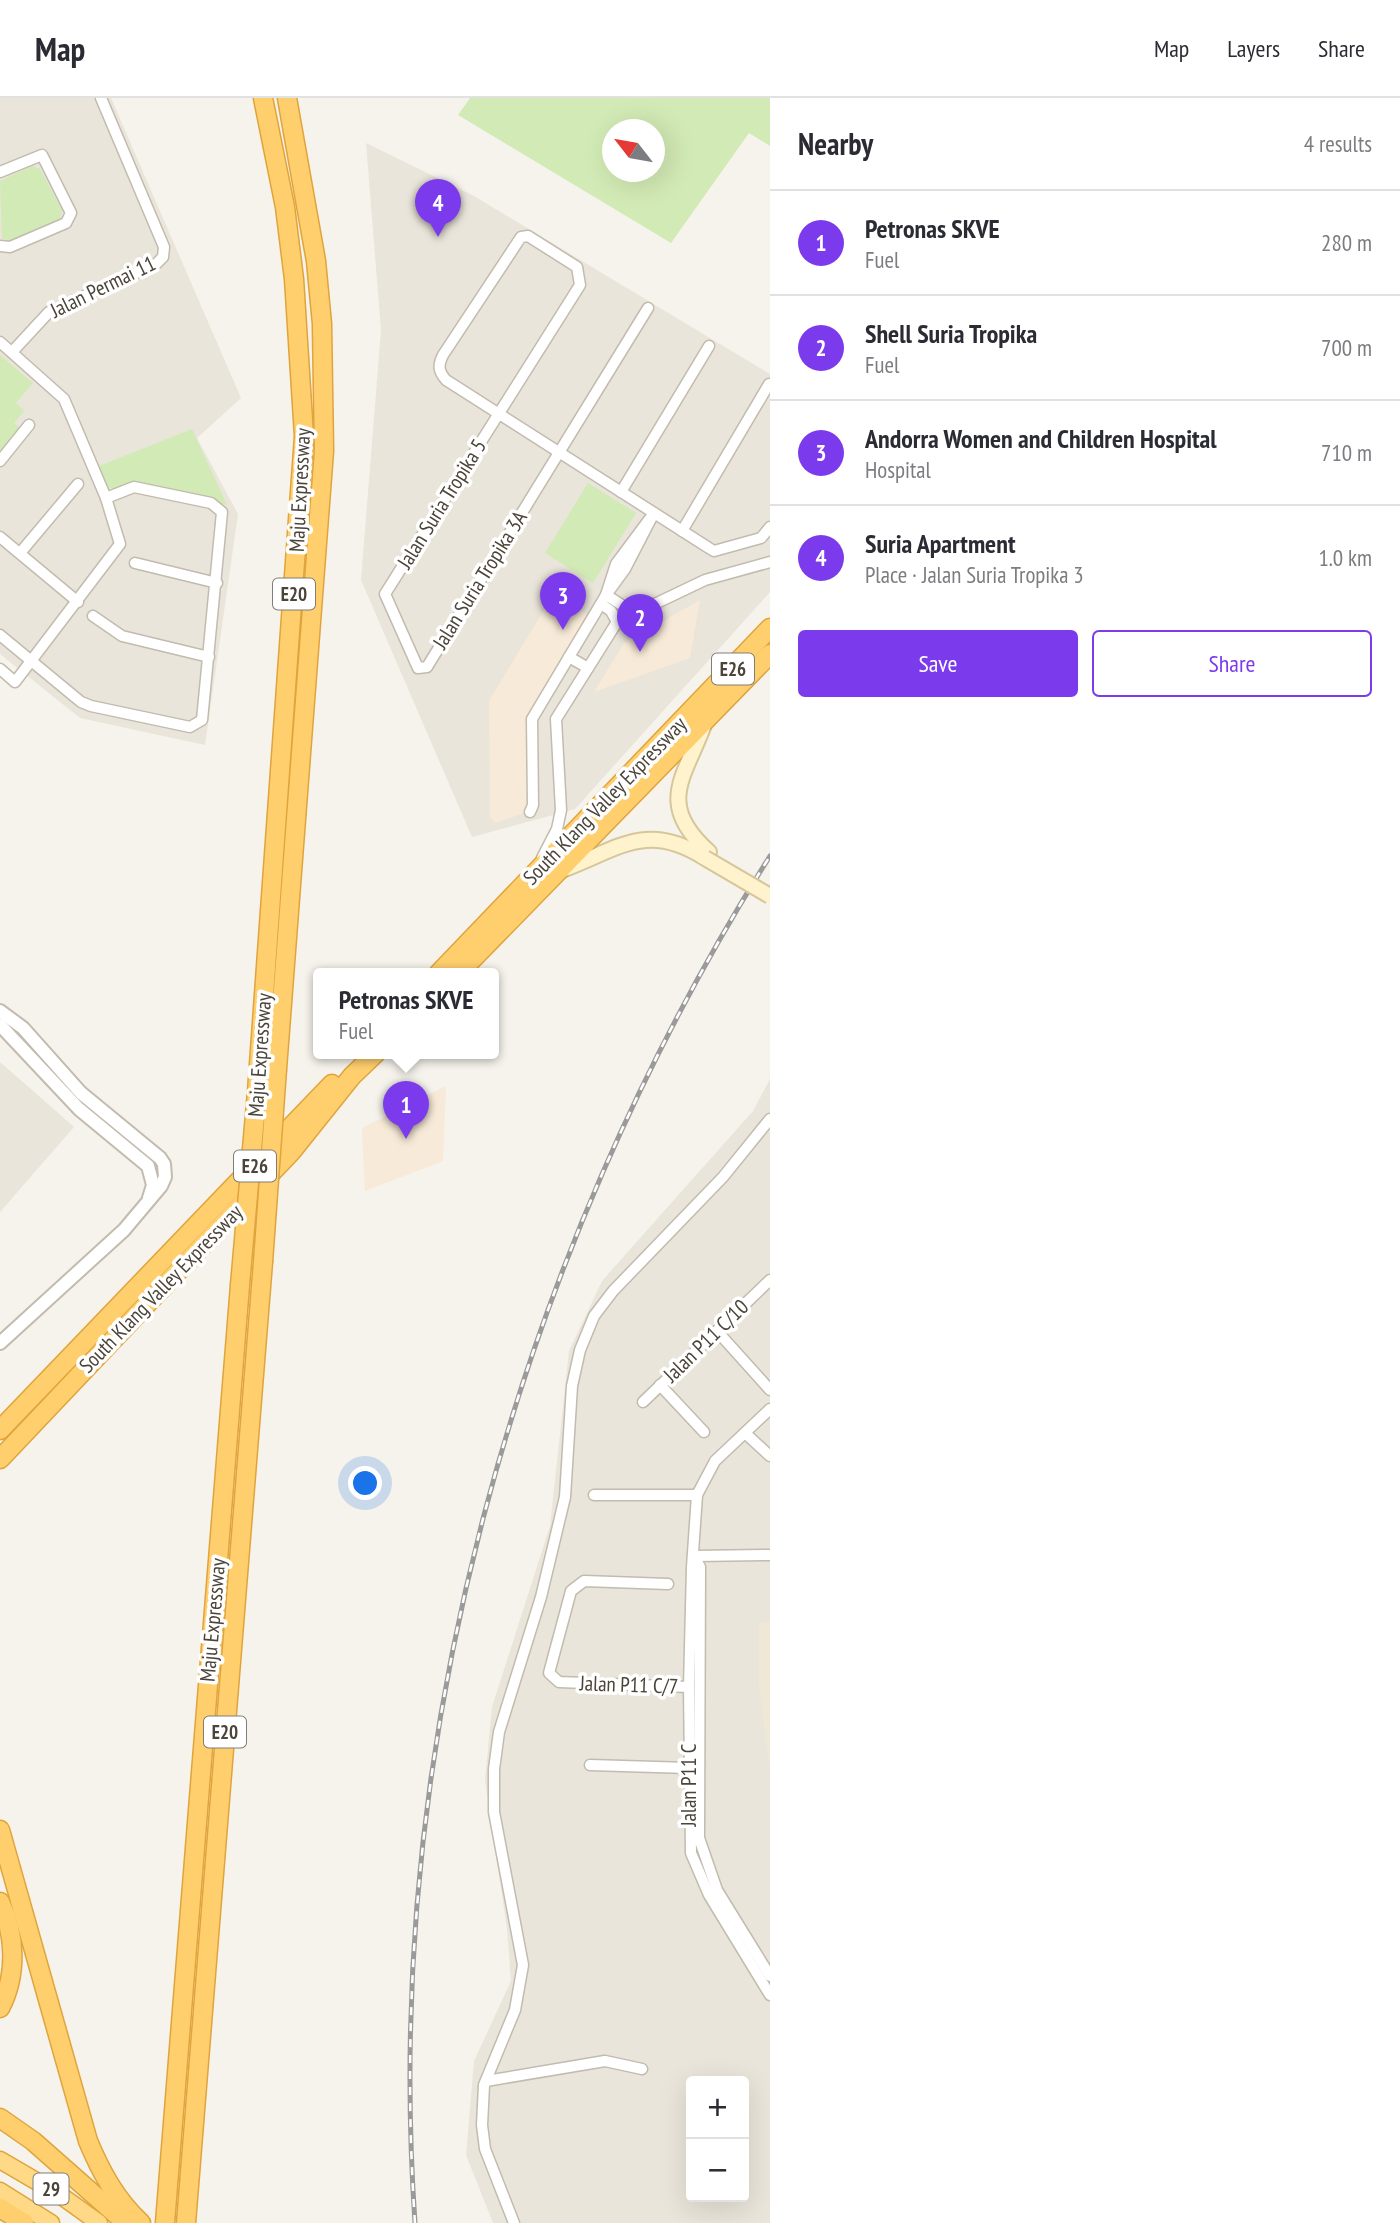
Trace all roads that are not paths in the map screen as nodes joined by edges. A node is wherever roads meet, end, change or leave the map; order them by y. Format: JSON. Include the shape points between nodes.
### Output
{"nodes":[{"id":1,"x":101,"y":98,"type":"edge"},
{"id":2,"x":263,"y":98,"type":"edge"},
{"id":3,"x":288,"y":98,"type":"edge"},
{"id":4,"x":0,"y":172,"type":"edge"},
{"id":5,"x":0,"y":246,"type":"edge"},
{"id":6,"x":648,"y":308,"type":"dead end"},
{"id":7,"x":0,"y":342,"type":"edge"},
{"id":8,"x":709,"y":346,"type":"dead end"},
{"id":9,"x":12,"y":352,"type":"junction"},
{"id":10,"x":769,"y":384,"type":"edge"},
{"id":11,"x":499,"y":414,"type":"junction"},
{"id":12,"x":29,"y":425,"type":"dead end"},
{"id":13,"x":559,"y":452,"type":"junction"},
{"id":14,"x":0,"y":461,"type":"edge"},
{"id":15,"x":78,"y":484,"type":"dead end"},
{"id":16,"x":621,"y":492,"type":"junction"},
{"id":17,"x":106,"y":498,"type":"junction"},
{"id":18,"x":654,"y":513,"type":"junction"},
{"id":19,"x":770,"y":527,"type":"edge"},
{"id":20,"x":682,"y":531,"type":"junction"},
{"id":21,"x":0,"y":537,"type":"edge"},
{"id":22,"x":20,"y":553,"type":"junction"},
{"id":23,"x":770,"y":562,"type":"edge"},
{"id":24,"x":135,"y":564,"type":"dead end"},
{"id":25,"x":217,"y":583,"type":"junction"},
{"id":26,"x":385,"y":594,"type":"joint"},
{"id":27,"x":604,"y":599,"type":"junction"},
{"id":28,"x":78,"y":602,"type":"junction"},
{"id":29,"x":648,"y":608,"type":"junction"},
{"id":30,"x":93,"y":616,"type":"dead end"},
{"id":31,"x":617,"y":622,"type":"junction"},
{"id":32,"x":770,"y":628,"type":"edge"},
{"id":33,"x":0,"y":635,"type":"edge"},
{"id":34,"x":770,"y":654,"type":"edge"},
{"id":35,"x":209,"y":657,"type":"junction"},
{"id":36,"x":569,"y":657,"type":"junction"},
{"id":37,"x":32,"y":661,"type":"junction"},
{"id":38,"x":588,"y":668,"type":"junction"},
{"id":39,"x":0,"y":670,"type":"edge"},
{"id":40,"x":706,"y":721,"type":"junction"},
{"id":41,"x":530,"y":812,"type":"dead end"},
{"id":42,"x":707,"y":855,"type":"junction"},
{"id":43,"x":538,"y":869,"type":"junction"},
{"id":44,"x":562,"y":870,"type":"junction"},
{"id":45,"x":770,"y":887,"type":"edge"},
{"id":46,"x":770,"y":896,"type":"edge"},
{"id":47,"x":444,"y":968,"type":"edge"},
{"id":48,"x":464,"y":968,"type":"edge"},
{"id":49,"x":3,"y":1017,"type":"edge"},
{"id":50,"x":13,"y":1038,"type":"junction"},
{"id":51,"x":47,"y":1055,"type":"junction"},
{"id":52,"x":356,"y":1059,"type":"edge"},
{"id":53,"x":370,"y":1059,"type":"edge"},
{"id":54,"x":102,"y":1110,"type":"junction"},
{"id":55,"x":770,"y":1119,"type":"edge"},
{"id":56,"x":102,"y":1128,"type":"junction"},
{"id":57,"x":149,"y":1198,"type":"junction"},
{"id":58,"x":770,"y":1280,"type":"edge"},
{"id":59,"x":717,"y":1331,"type":"junction"},
{"id":60,"x":0,"y":1343,"type":"edge"},
{"id":61,"x":660,"y":1385,"type":"junction"},
{"id":62,"x":770,"y":1390,"type":"edge"},
{"id":63,"x":643,"y":1402,"type":"dead end"},
{"id":64,"x":770,"y":1409,"type":"edge"},
{"id":65,"x":0,"y":1430,"type":"edge"},
{"id":66,"x":704,"y":1433,"type":"dead end"},
{"id":67,"x":745,"y":1433,"type":"junction"},
{"id":68,"x":23,"y":1434,"type":"junction"},
{"id":69,"x":770,"y":1456,"type":"edge"},
{"id":70,"x":0,"y":1459,"type":"edge"},
{"id":71,"x":0,"y":1471,"type":"edge"},
{"id":72,"x":594,"y":1494,"type":"dead end"},
{"id":73,"x":697,"y":1495,"type":"junction"},
{"id":74,"x":770,"y":1555,"type":"edge"},
{"id":75,"x":694,"y":1556,"type":"junction"},
{"id":76,"x":668,"y":1584,"type":"dead end"},
{"id":77,"x":689,"y":1687,"type":"junction"},
{"id":78,"x":590,"y":1765,"type":"dead end"},
{"id":79,"x":690,"y":1768,"type":"junction"},
{"id":80,"x":0,"y":1830,"type":"edge"},
{"id":81,"x":0,"y":1902,"type":"edge"},
{"id":82,"x":770,"y":1976,"type":"edge"},
{"id":83,"x":770,"y":1994,"type":"edge"},
{"id":84,"x":0,"y":2008,"type":"edge"},
{"id":85,"x":642,"y":2068,"type":"dead end"},
{"id":86,"x":486,"y":2081,"type":"junction"},
{"id":87,"x":0,"y":2118,"type":"edge"},
{"id":88,"x":0,"y":2160,"type":"edge"},
{"id":89,"x":0,"y":2191,"type":"edge"},
{"id":90,"x":0,"y":2208,"type":"edge"},
{"id":91,"x":24,"y":2223,"type":"edge"},
{"id":92,"x":51,"y":2223,"type":"edge"},
{"id":93,"x":99,"y":2223,"type":"edge"},
{"id":94,"x":126,"y":2223,"type":"edge"},
{"id":95,"x":141,"y":2223,"type":"edge"},
{"id":96,"x":164,"y":2223,"type":"edge"},
{"id":97,"x":186,"y":2223,"type":"edge"},
{"id":98,"x":514,"y":2223,"type":"edge"}],
"edges":[{"from":1,"to":9,"type":"street","name":"Jalan Permai 11","via":[[163,247],[163,257],[49,312]]},
{"from":2,"to":96,"type":"highway","name":"Maju Expressway","number":"E20","bridge":true,"via":[[295,279],[304,436],[257,1092]]},
{"from":3,"to":97,"type":"highway","name":"Maju Expressway","number":"E20","bridge":true,"via":[[316,261],[324,451]]},
{"from":4,"to":5,"type":"street","via":[[43,155],[71,213],[66,223],[10,247]]},
{"from":6,"to":13,"type":"street"},
{"from":7,"to":9,"type":"street"},
{"from":8,"to":16,"type":"street"},
{"from":9,"to":17,"type":"street","via":[[64,399]]},
{"from":10,"to":20,"type":"street"},
{"from":11,"to":11,"type":"street","name":"Jalan Suria Tropika 5","via":[[580,285],[577,267],[528,236],[521,237],[443,355],[439,368],[446,380]]},
{"from":11,"to":13,"type":"street"},
{"from":11,"to":26,"type":"street","name":"Jalan Suria Tropika 5"},
{"from":12,"to":14,"type":"street"},
{"from":13,"to":16,"type":"street"},
{"from":13,"to":26,"type":"street","name":"Jalan Suria Tropika 3A","via":[[423,670],[418,668]]},
{"from":15,"to":22,"type":"street"},
{"from":16,"to":18,"type":"street"},
{"from":17,"to":25,"type":"street","via":[[134,487],[216,505],[224,517]]},
{"from":17,"to":28,"type":"street","via":[[120,544]]},
{"from":18,"to":20,"type":"street"},
{"from":18,"to":27,"type":"street","via":[[616,564]]},
{"from":19,"to":20,"type":"street","via":[[761,538],[719,551]]},
{"from":21,"to":22,"type":"street"},
{"from":22,"to":28,"type":"street"},
{"from":23,"to":29,"type":"street","via":[[705,580]]},
{"from":24,"to":25,"type":"street"},
{"from":25,"to":35,"type":"street"},
{"from":27,"to":29,"type":"street","via":[[628,609]]},
{"from":27,"to":31,"type":"street"},
{"from":27,"to":36,"type":"street"},
{"from":28,"to":37,"type":"street"},
{"from":29,"to":31,"type":"street"},
{"from":30,"to":35,"type":"street","via":[[122,636]]},
{"from":31,"to":38,"type":"street"},
{"from":32,"to":43,"type":"highway","name":"South Klang Valley Expressway","number":"E26"},
{"from":33,"to":37,"type":"street"},
{"from":34,"to":40,"type":"highway","name":"South Klang Valley Expressway","number":"E26"},
{"from":35,"to":37,"type":"street","via":[[205,715],[190,727],[81,702]]},
{"from":36,"to":38,"type":"street"},
{"from":36,"to":41,"type":"street","via":[[532,719]]},
{"from":37,"to":39,"type":"street","via":[[15,682]]},
{"from":38,"to":43,"type":"street","via":[[556,719],[561,810]]},
{"from":40,"to":42,"type":"main road","via":[[681,773],[678,793],[689,831]]},
{"from":40,"to":44,"type":"highway","name":"South Klang Valley Expressway","number":"E26"},
{"from":42,"to":44,"type":"main road","via":[[673,843],[641,840],[624,842]]},
{"from":42,"to":45,"type":"main road"},
{"from":42,"to":46,"type":"main road","bridge":true},
{"from":43,"to":47,"type":"highway","name":"South Klang Valley Expressway","number":"E26"},
{"from":44,"to":48,"type":"highway","name":"South Klang Valley Expressway","number":"E26"},
{"from":49,"to":50,"type":"street","via":[[16,1031]]},
{"from":49,"to":51,"type":"street","via":[[23,1028]]},
{"from":50,"to":51,"type":"street","via":[[26,1040]]},
{"from":50,"to":56,"type":"street"},
{"from":51,"to":54,"type":"street"},
{"from":52,"to":65,"type":"highway","name":"South Klang Valley Expressway","number":"E26"},
{"from":53,"to":68,"type":"highway","name":"South Klang Valley Expressway","number":"E26","via":[[292,1151]]},
{"from":54,"to":56,"type":"street","via":[[107,1121]]},
{"from":54,"to":57,"type":"street","via":[[164,1164],[165,1177]]},
{"from":55,"to":86,"type":"street","via":[[723,1177],[613,1290],[594,1316],[580,1350],[572,1386],[565,1497],[541,1597],[499,1732],[494,1769],[494,1812],[523,1965],[515,2010]]},
{"from":56,"to":57,"type":"street","via":[[148,1166],[153,1185]]},
{"from":57,"to":60,"type":"street","via":[[124,1230]]},
{"from":58,"to":59,"type":"street","name":"Jalan P11 C/10"},
{"from":59,"to":61,"type":"street","name":"Jalan P11 C/10"},
{"from":59,"to":62,"type":"street"},
{"from":61,"to":63,"type":"street","name":"Jalan P11 C/10"},
{"from":61,"to":66,"type":"street"},
{"from":64,"to":67,"type":"street","name":"Jalan P11 C"},
{"from":67,"to":69,"type":"street"},
{"from":67,"to":73,"type":"street","name":"Jalan P11 C","via":[[715,1461]]},
{"from":68,"to":70,"type":"highway","name":"South Klang Valley Expressway","number":"E26"},
{"from":68,"to":71,"type":"highway"},
{"from":72,"to":73,"type":"street"},
{"from":73,"to":75,"type":"street","name":"Jalan P11 C"},
{"from":74,"to":75,"type":"street"},
{"from":75,"to":77,"type":"street","name":"Jalan P11 C"},
{"from":75,"to":82,"type":"street","name":"Jalan P11 C","via":[[700,1567],[699,1838],[717,1890]]},
{"from":76,"to":77,"type":"street","name":"Jalan P11 C/7","via":[[576,1584],[570,1591],[549,1673],[559,1682]]},
{"from":77,"to":79,"type":"street","name":"Jalan P11 C"},
{"from":78,"to":79,"type":"street"},
{"from":79,"to":83,"type":"street","name":"Jalan P11 C","via":[[689,1840],[695,1865]]},
{"from":80,"to":95,"type":"highway","via":[[88,2141],[102,2174]]},
{"from":81,"to":84,"type":"highway","via":[[12,1937],[11,1978]]},
{"from":85,"to":86,"type":"street","via":[[605,2061]]},
{"from":86,"to":98,"type":"street","via":[[481,2104],[485,2149]]},
{"from":87,"to":94,"type":"highway"},
{"from":88,"to":93,"type":"highway","number":"29"},
{"from":89,"to":92,"type":"highway","number":"29"},
{"from":90,"to":91,"type":"highway"}]}
